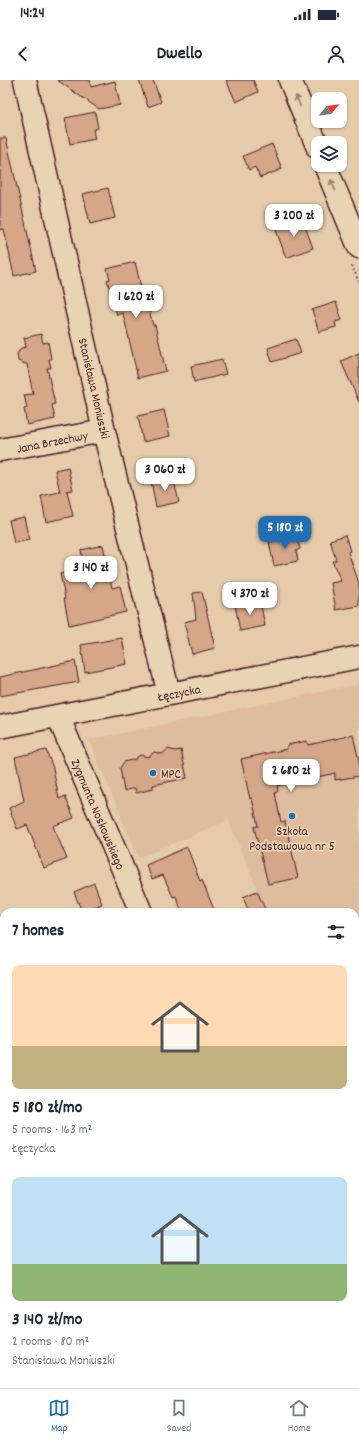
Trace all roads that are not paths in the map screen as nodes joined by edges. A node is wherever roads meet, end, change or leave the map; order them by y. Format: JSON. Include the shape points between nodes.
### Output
{"nodes":[{"id":1,"x":25,"y":80,"type":"edge"},
{"id":2,"x":290,"y":80,"type":"edge"},
{"id":3,"x":313,"y":136,"type":"edge"},
{"id":4,"x":328,"y":172,"type":"edge"},
{"id":5,"x":359,"y":247,"type":"edge"},
{"id":6,"x":104,"y":430,"type":"junction"},
{"id":7,"x":0,"y":450,"type":"edge"},
{"id":8,"x":359,"y":657,"type":"edge"},
{"id":9,"x":169,"y":694,"type":"junction"},
{"id":10,"x":58,"y":716,"type":"junction"},
{"id":11,"x":0,"y":727,"type":"edge"},
{"id":12,"x":139,"y":908,"type":"edge"}],
"edges":[{"from":1,"to":6,"type":"street","name":"Stanisława Moniuszki"},
{"from":3,"to":2,"type":"street","one_way":true},
{"from":5,"to":4,"type":"street","one_way":true},
{"from":6,"to":7,"type":"street","name":"Jana Brzechwy"},
{"from":6,"to":9,"type":"street","name":"Stanisława Moniuszki"},
{"from":8,"to":9,"type":"street","name":"Łęczycka"},
{"from":9,"to":10,"type":"street","name":"Łęczycka"},
{"from":10,"to":11,"type":"street","name":"Łęczycka"},
{"from":10,"to":12,"type":"street","name":"Zygmunta Noskowskiego"}]}
